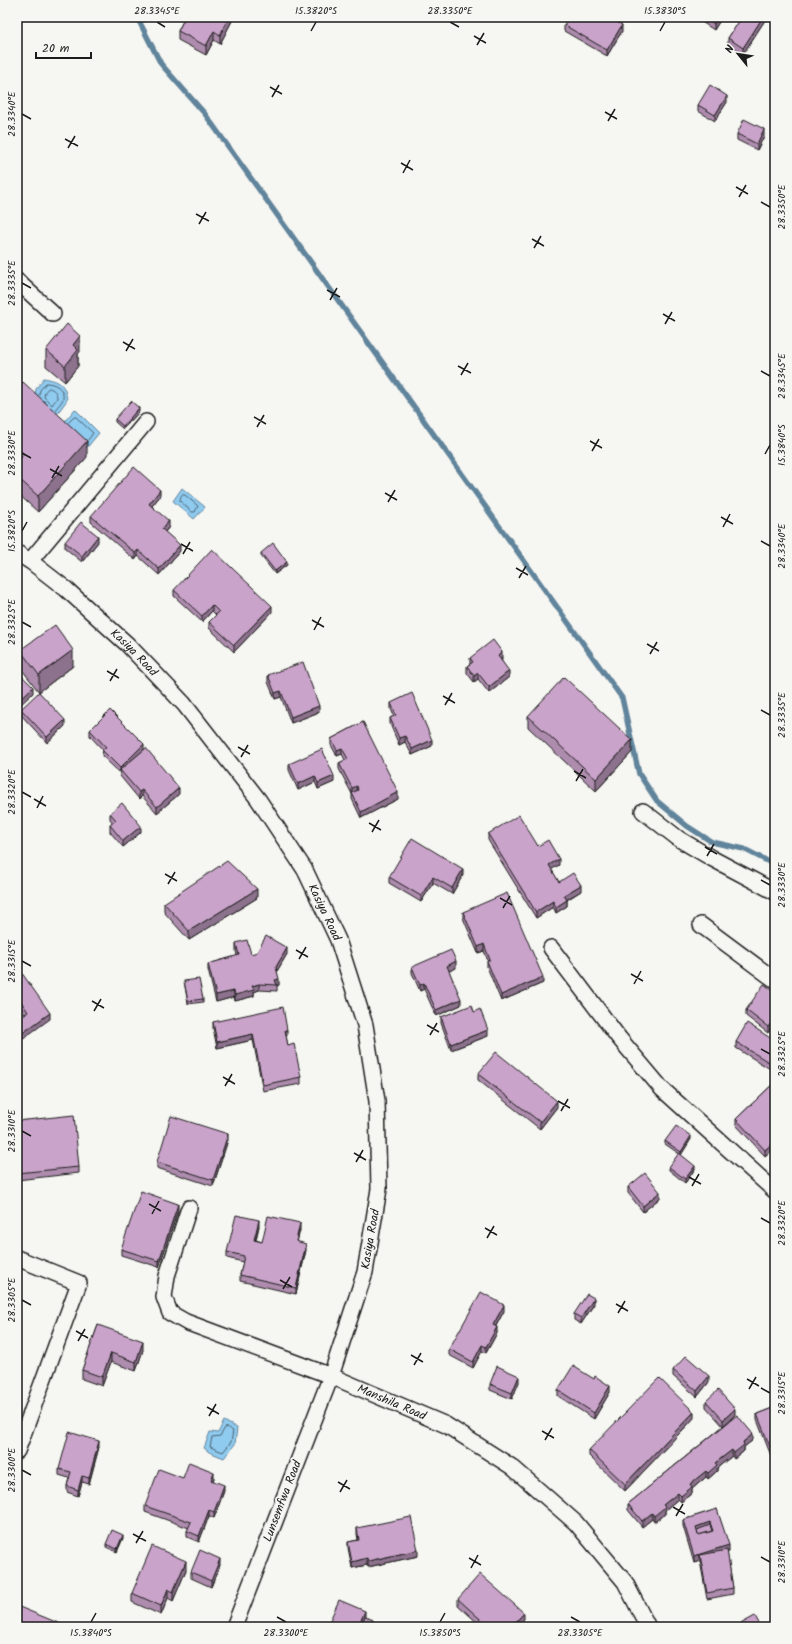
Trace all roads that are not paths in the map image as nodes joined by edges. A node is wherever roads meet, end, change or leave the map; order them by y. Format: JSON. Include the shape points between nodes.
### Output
{"nodes":[{"id":1,"x":17,"y":281,"type":"edge"},
{"id":2,"x":53,"y":314,"type":"dead end"},
{"id":3,"x":146,"y":422,"type":"dead end"},
{"id":4,"x":17,"y":553,"type":"edge"},
{"id":5,"x":30,"y":561,"type":"junction"},
{"id":6,"x":643,"y":811,"type":"dead end"},
{"id":7,"x":775,"y":892,"type":"edge"},
{"id":8,"x":701,"y":925,"type":"dead end"},
{"id":9,"x":551,"y":948,"type":"dead end"},
{"id":10,"x":775,"y":980,"type":"edge"},
{"id":11,"x":775,"y":1191,"type":"edge"},
{"id":12,"x":189,"y":1208,"type":"dead end"},
{"id":13,"x":17,"y":1258,"type":"edge"},
{"id":14,"x":331,"y":1376,"type":"junction"},
{"id":15,"x":17,"y":1451,"type":"edge"},
{"id":16,"x":234,"y":1627,"type":"edge"},
{"id":17,"x":648,"y":1627,"type":"edge"}],
"edges":[{"from":1,"to":2,"type":"street"},
{"from":3,"to":5,"type":"street"},
{"from":4,"to":5,"type":"street","name":"Kasiya Road"},
{"from":5,"to":14,"type":"street","name":"Kasiya Road","via":[[66,589],[127,644],[184,704],[258,799],[305,870],[338,940],[364,1025],[377,1101],[379,1189],[365,1272]]},
{"from":6,"to":7,"type":"street","via":[[712,860]]},
{"from":8,"to":10,"type":"street"},
{"from":9,"to":11,"type":"street","via":[[619,1038],[662,1088]]},
{"from":12,"to":14,"type":"street","name":"Manshila Road","via":[[167,1276],[164,1297],[170,1313],[186,1322]]},
{"from":13,"to":15,"type":"street","via":[[79,1282]]},
{"from":14,"to":16,"type":"street","name":"Lunsemfwa Road"},
{"from":14,"to":17,"type":"street","name":"Manshila Road","via":[[446,1425],[512,1467],[576,1523],[625,1582]]}]}
